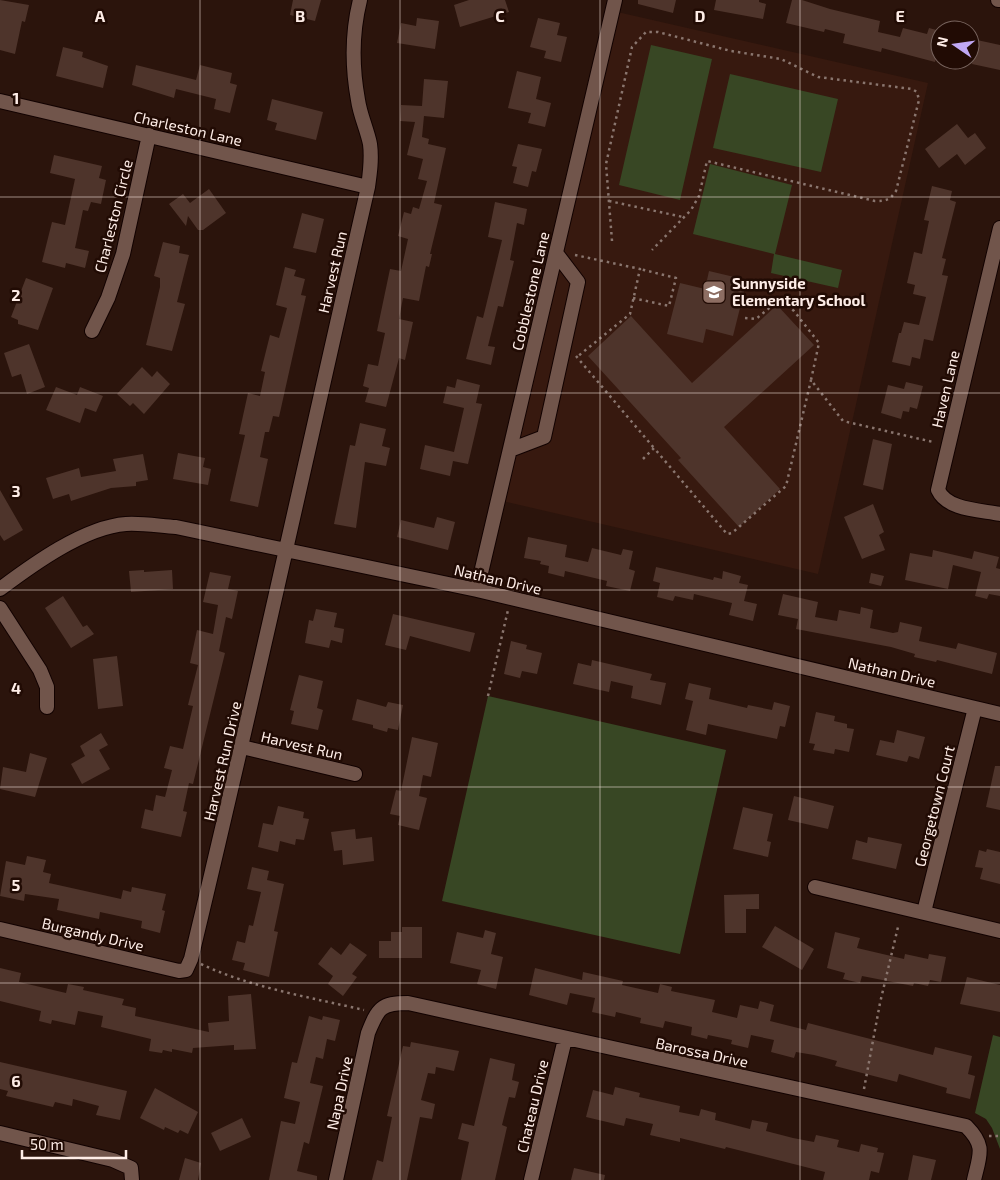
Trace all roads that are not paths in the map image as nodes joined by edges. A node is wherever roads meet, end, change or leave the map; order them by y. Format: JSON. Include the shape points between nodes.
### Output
{"nodes":[{"id":1,"x":360,"y":0,"type":"edge"},
{"id":2,"x":615,"y":0,"type":"edge"},
{"id":3,"x":0,"y":101,"type":"edge"},
{"id":4,"x":149,"y":135,"type":"junction"},
{"id":5,"x":368,"y":187,"type":"junction"},
{"id":6,"x":1000,"y":228,"type":"edge"},
{"id":7,"x":556,"y":252,"type":"junction"},
{"id":8,"x":92,"y":331,"type":"dead end"},
{"id":9,"x":510,"y":450,"type":"junction"},
{"id":10,"x":1000,"y":514,"type":"edge"},
{"id":11,"x":285,"y":550,"type":"junction"},
{"id":12,"x":0,"y":589,"type":"edge"},
{"id":13,"x":477,"y":590,"type":"junction"},
{"id":14,"x":0,"y":608,"type":"edge"},
{"id":15,"x":47,"y":707,"type":"dead end"},
{"id":16,"x":975,"y":708,"type":"junction"},
{"id":17,"x":1000,"y":714,"type":"edge"},
{"id":18,"x":242,"y":747,"type":"junction"},
{"id":19,"x":355,"y":774,"type":"dead end"},
{"id":20,"x":815,"y":887,"type":"dead end"},
{"id":21,"x":924,"y":912,"type":"junction"},
{"id":22,"x":0,"y":929,"type":"edge"},
{"id":23,"x":1000,"y":931,"type":"edge"},
{"id":24,"x":179,"y":971,"type":"joint"},
{"id":25,"x":376,"y":1013,"type":"joint"},
{"id":26,"x":565,"y":1039,"type":"junction"},
{"id":27,"x":0,"y":1133,"type":"edge"},
{"id":28,"x":132,"y":1180,"type":"edge"},
{"id":29,"x":336,"y":1180,"type":"edge"},
{"id":30,"x":531,"y":1180,"type":"edge"},
{"id":31,"x":974,"y":1180,"type":"edge"}],
"edges":[{"from":1,"to":5,"type":"street","name":"Harvest Run","via":[[353,51],[358,100],[370,145]]},
{"from":2,"to":7,"type":"street","name":"Cobblestone Lane"},
{"from":3,"to":4,"type":"street","name":"Charleston Lane"},
{"from":4,"to":5,"type":"street","name":"Charleston Lane"},
{"from":4,"to":8,"type":"street","name":"Charleston Circle","via":[[123,254],[108,298]]},
{"from":5,"to":11,"type":"street","name":"Harvest Run"},
{"from":6,"to":10,"type":"street","name":"Haven Lane","via":[[938,490],[949,503]]},
{"from":7,"to":9,"type":"street","name":"Cobblestone Lane"},
{"from":7,"to":9,"type":"street","via":[[578,282],[544,437]]},
{"from":9,"to":13,"type":"street","name":"Cobblestone Lane"},
{"from":11,"to":12,"type":"street","name":"Nathan Drive","via":[[176,527],[126,524],[67,543]]},
{"from":11,"to":13,"type":"street","name":"Nathan Drive"},
{"from":11,"to":18,"type":"street","name":"Harvest Run Drive"},
{"from":13,"to":16,"type":"street","name":"Nathan Drive"},
{"from":14,"to":15,"type":"street","via":[[40,670],[47,687]]},
{"from":16,"to":17,"type":"street","name":"Nathan Drive"},
{"from":16,"to":21,"type":"street","name":"Georgetown Court"},
{"from":18,"to":19,"type":"street","name":"Harvest Run"},
{"from":18,"to":24,"type":"street","name":"Harvest Run Drive","via":[[191,960],[186,970]]},
{"from":20,"to":21,"type":"street"},
{"from":21,"to":23,"type":"street"},
{"from":22,"to":24,"type":"street","name":"Burgandy Drive"},
{"from":25,"to":26,"type":"street","name":"Barossa Drive","via":[[392,1003],[408,1003]]},
{"from":25,"to":29,"type":"street","name":"Napa Drive","via":[[368,1033]]},
{"from":26,"to":30,"type":"street","name":"Chateau Drive"},
{"from":26,"to":31,"type":"street","name":"Barossa Drive","via":[[966,1126],[977,1137],[982,1150]]},
{"from":27,"to":28,"type":"street","via":[[113,1160],[131,1168]]}]}
